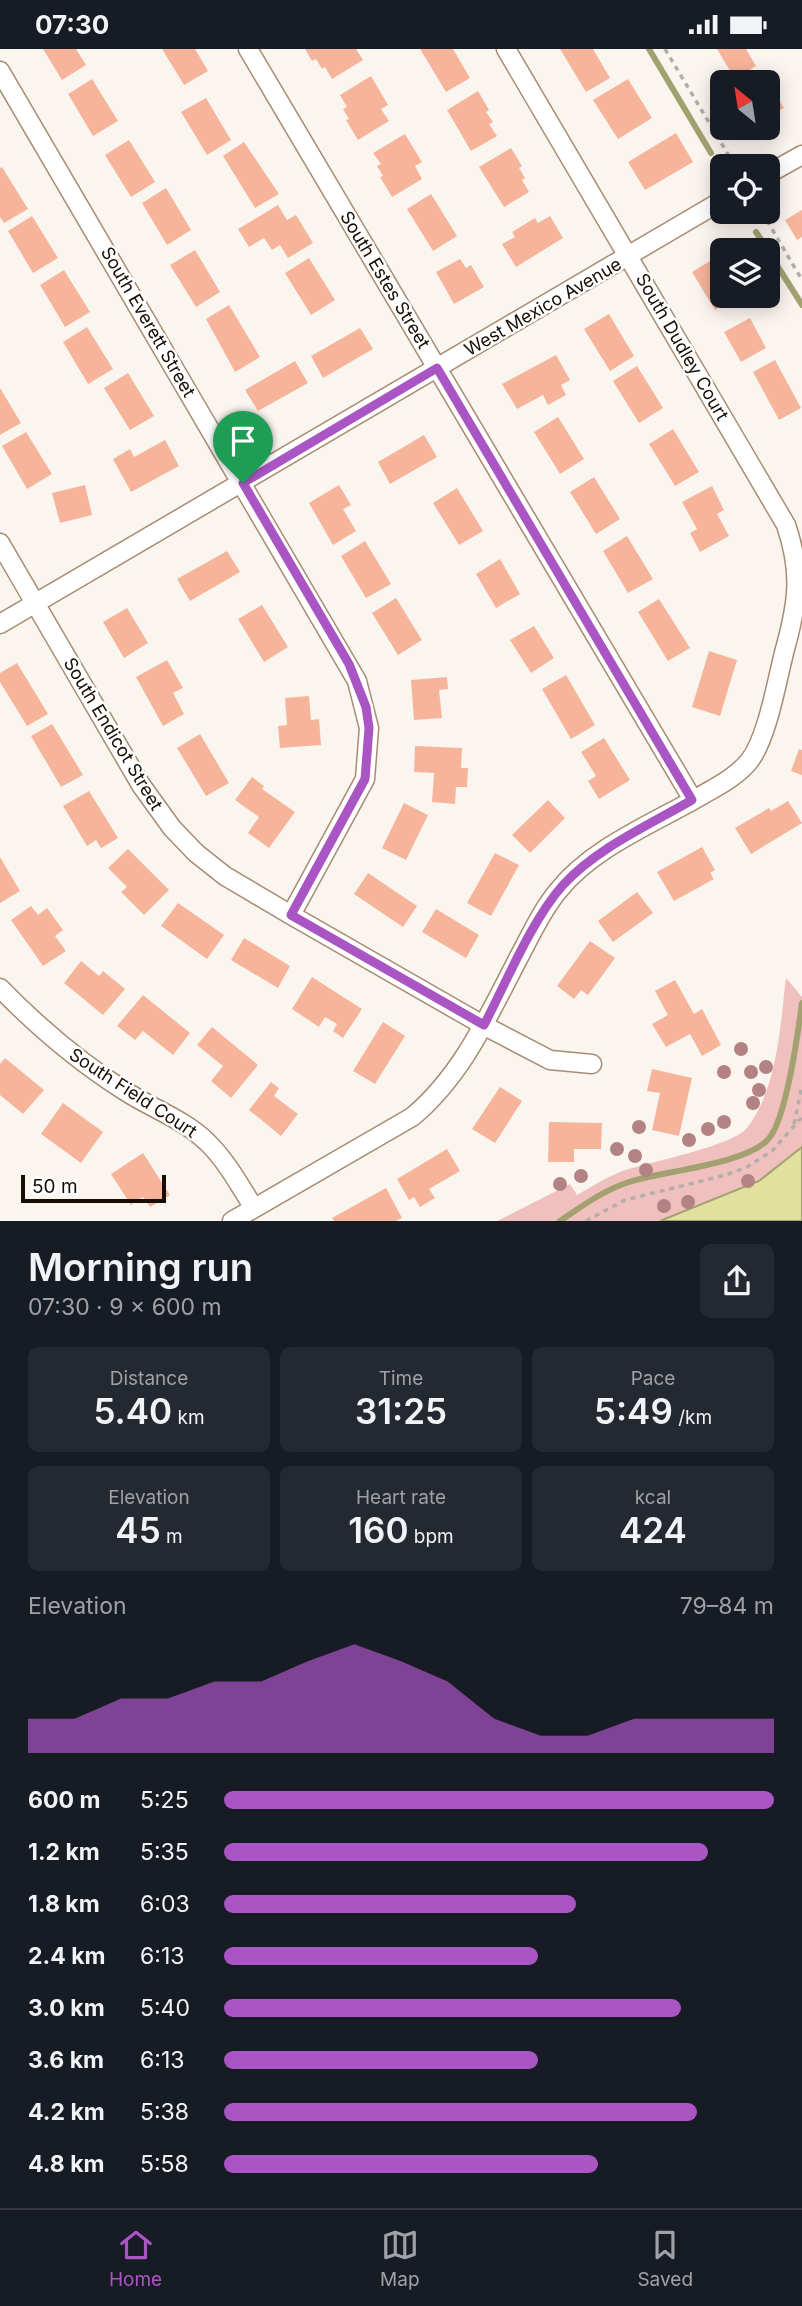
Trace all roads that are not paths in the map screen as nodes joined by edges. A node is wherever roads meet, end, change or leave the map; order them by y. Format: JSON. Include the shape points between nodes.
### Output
{"nodes":[{"id":1,"x":248,"y":49,"type":"edge"},
{"id":2,"x":506,"y":49,"type":"edge"},
{"id":3,"x":0,"y":71,"type":"edge"},
{"id":4,"x":802,"y":155,"type":"edge"},
{"id":5,"x":780,"y":167,"type":"edge"},
{"id":6,"x":710,"y":208,"type":"edge"},
{"id":7,"x":629,"y":257,"type":"junction"},
{"id":8,"x":437,"y":368,"type":"junction"},
{"id":9,"x":243,"y":483,"type":"junction"},
{"id":10,"x":0,"y":543,"type":"edge"},
{"id":11,"x":35,"y":603,"type":"junction"},
{"id":12,"x":0,"y":624,"type":"edge"},
{"id":13,"x":692,"y":800,"type":"junction"},
{"id":14,"x":291,"y":915,"type":"junction"},
{"id":15,"x":0,"y":988,"type":"edge"},
{"id":16,"x":484,"y":1025,"type":"junction"},
{"id":17,"x":592,"y":1064,"type":"dead end"},
{"id":18,"x":254,"y":1208,"type":"junction"},
{"id":19,"x":232,"y":1221,"type":"edge"}],
"edges":[{"from":1,"to":8,"type":"street","name":"South Estes Street"},
{"from":2,"to":7,"type":"street","name":"South Dudley Court"},
{"from":3,"to":9,"type":"street","name":"South Everett Street"},
{"from":4,"to":5,"type":"street"},
{"from":6,"to":7,"type":"street","name":"West Mexico Avenue"},
{"from":7,"to":8,"type":"street","name":"West Mexico Avenue"},
{"from":7,"to":13,"type":"street","name":"South Dudley Court","via":[[792,539],[800,566],[799,592],[758,746],[738,772]]},
{"from":8,"to":9,"type":"street","name":"West Mexico Avenue"},
{"from":8,"to":13,"type":"street","name":"South Estes Street"},
{"from":9,"to":11,"type":"street","name":"West Mexico Avenue"},
{"from":9,"to":14,"type":"street","name":"South Everett Street","via":[[349,664],[369,728],[365,779]]},
{"from":10,"to":11,"type":"street","name":"South Endicot Street"},
{"from":11,"to":12,"type":"street","name":"West Mexico Avenue"},
{"from":11,"to":14,"type":"street","name":"South Endicot Street","via":[[141,785],[172,828],[225,876]]},
{"from":13,"to":16,"type":"street","name":"South Dudley Court","via":[[609,849],[564,883],[540,917]]},
{"from":14,"to":16,"type":"street","name":"South Endicot Street"},
{"from":15,"to":18,"type":"street","name":"South Field Court","via":[[68,1051],[206,1140]]},
{"from":16,"to":17,"type":"street","name":"South Endicot Street","via":[[550,1060]]},
{"from":16,"to":18,"type":"street","name":"South Dudley Court","via":[[451,1078],[412,1117]]},
{"from":18,"to":19,"type":"street","name":"South Dudley Court"}]}
